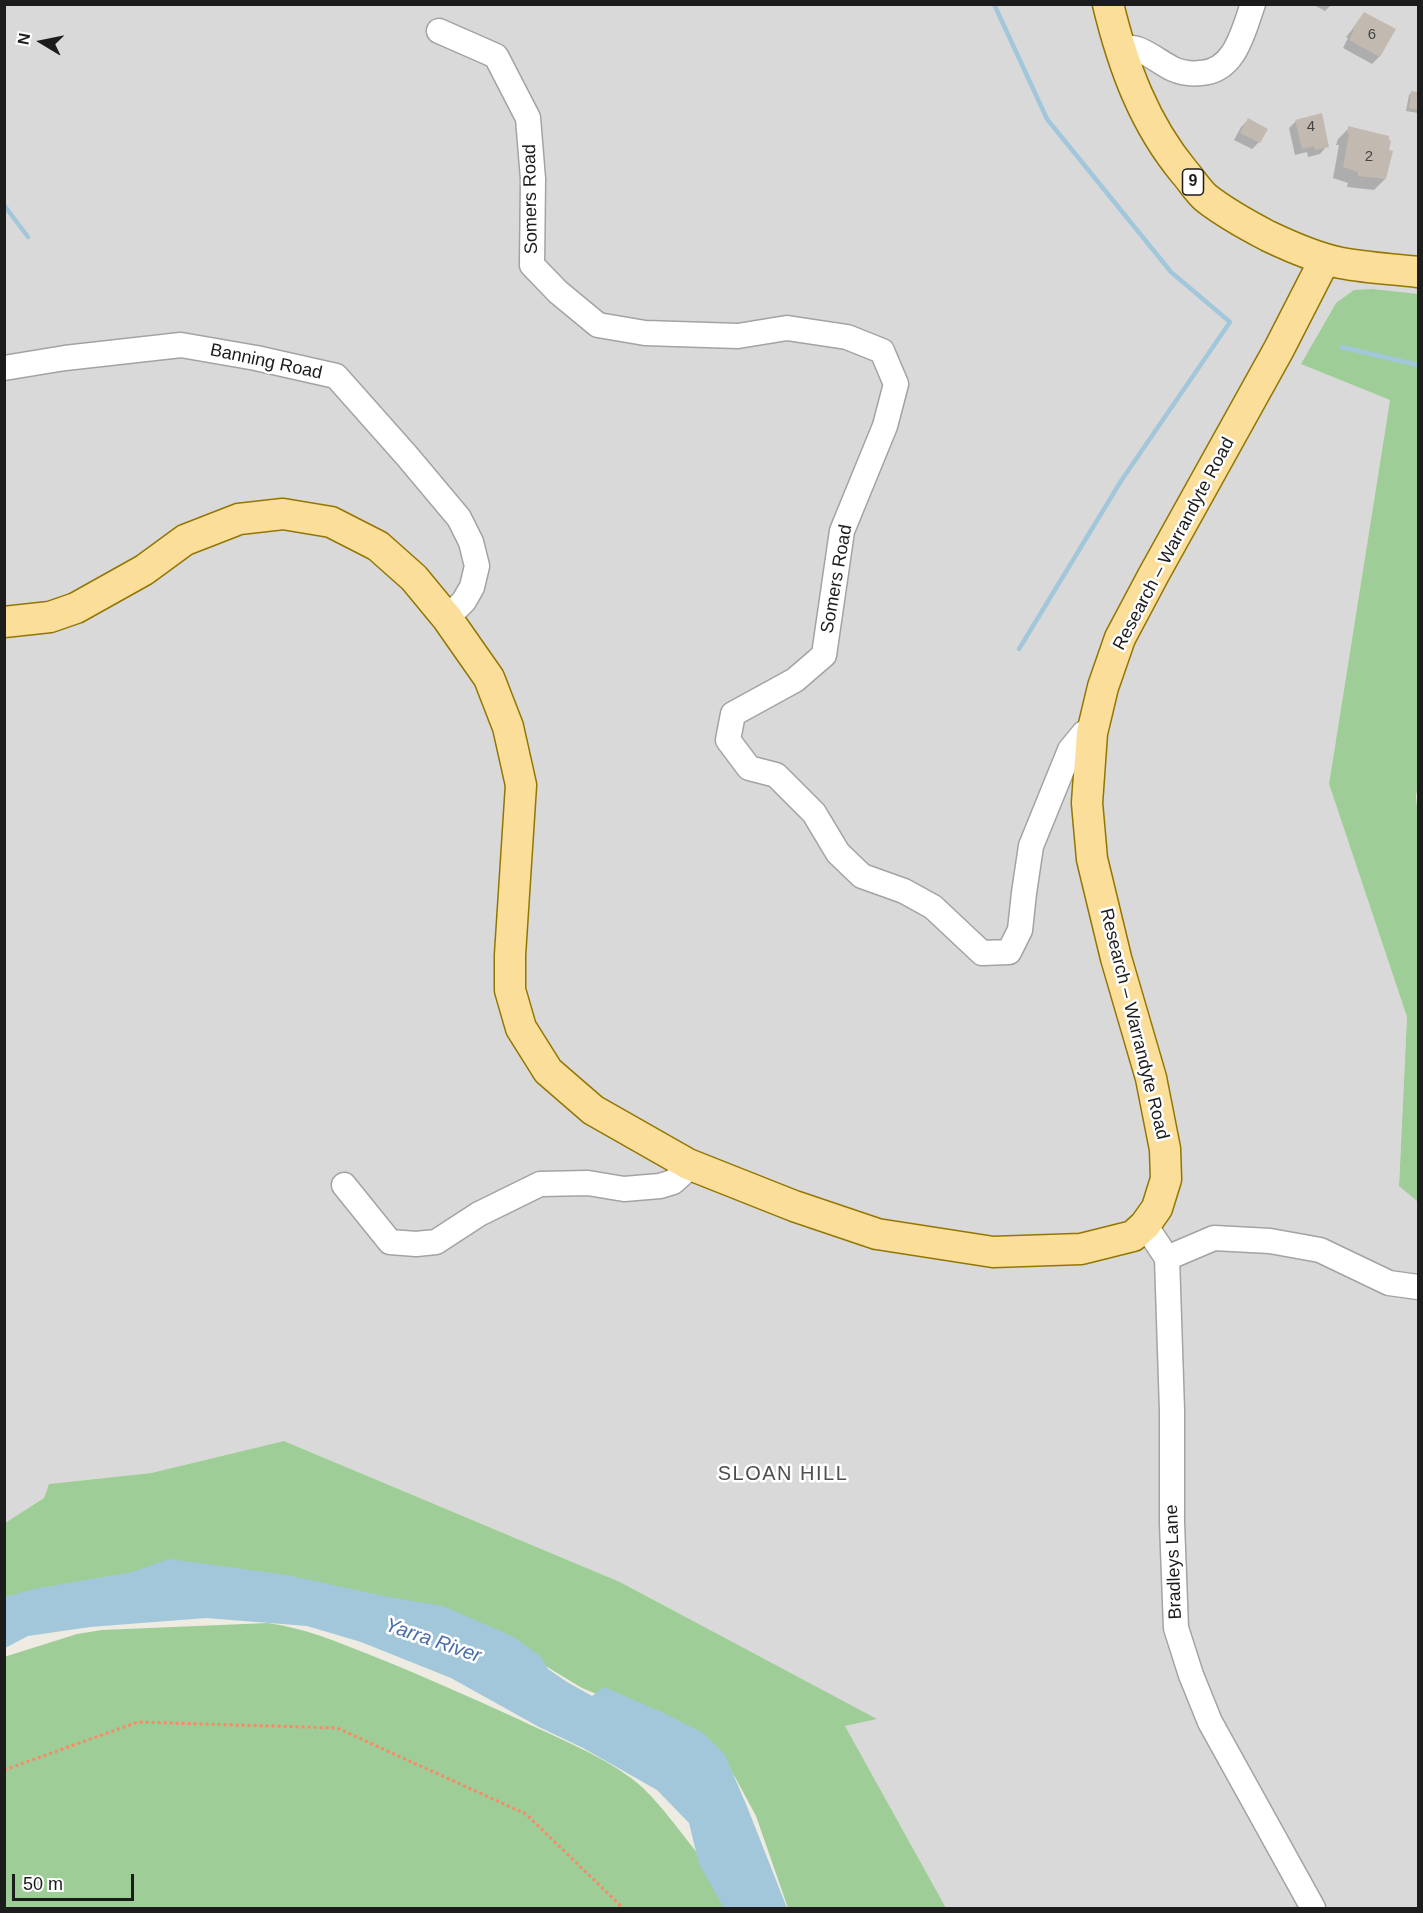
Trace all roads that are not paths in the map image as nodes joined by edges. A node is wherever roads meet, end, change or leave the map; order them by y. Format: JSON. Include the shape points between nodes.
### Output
{"nodes":[{"id":1,"x":1108,"y":4,"type":"edge"},
{"id":2,"x":1253,"y":4,"type":"edge"},
{"id":3,"x":440,"y":31,"type":"dead end"},
{"id":4,"x":1118,"y":47,"type":"junction"},
{"id":5,"x":1319,"y":272,"type":"junction"},
{"id":6,"x":1419,"y":272,"type":"edge"},
{"id":7,"x":4,"y":368,"type":"edge"},
{"id":8,"x":447,"y":618,"type":"junction"},
{"id":9,"x":4,"y":622,"type":"edge"},
{"id":10,"x":1092,"y":733,"type":"junction"},
{"id":11,"x":688,"y":1164,"type":"junction"},
{"id":12,"x":344,"y":1185,"type":"dead end"},
{"id":13,"x":1145,"y":1225,"type":"junction"},
{"id":14,"x":1167,"y":1258,"type":"junction"},
{"id":15,"x":1419,"y":1287,"type":"edge"},
{"id":16,"x":1313,"y":1908,"type":"edge"}],
"edges":[{"from":1,"to":4,"type":"main road","number":"9"},
{"from":2,"to":4,"type":"street","via":[[1228,62],[1207,73],[1176,70],[1137,49]]},
{"from":3,"to":10,"type":"street","name":"Somers Road","via":[[496,57],[528,118],[533,179],[532,265],[598,325],[645,333],[738,336],[788,328],[847,337],[882,351],[896,384],[885,426],[842,531],[824,655],[795,680],[733,714],[728,740],[749,768],[776,775],[814,813],[838,853],[862,876],[904,891],[933,907],[982,953],[1009,952],[1020,930],[1031,846],[1070,750],[1084,733]]},
{"from":4,"to":5,"type":"main road","number":"9","via":[[1152,127],[1205,197],[1245,225],[1282,243]]},
{"from":5,"to":6,"type":"main road","number":"9","via":[[1341,263]]},
{"from":5,"to":10,"type":"main road","name":"Research – Warrandyte Road","via":[[1120,638]]},
{"from":7,"to":8,"type":"street","name":"Banning Road","via":[[181,345],[336,376],[459,518],[471,542],[477,566],[472,587]]},
{"from":8,"to":9,"type":"main road","via":[[414,578],[378,546],[331,522],[283,514],[239,519],[185,540],[144,570],[76,608],[50,617]]},
{"from":8,"to":11,"type":"main road","via":[[489,678],[508,727],[521,785],[510,955],[510,990],[521,1028],[548,1071],[593,1110]]},
{"from":10,"to":13,"type":"main road","name":"Research – Warrandyte Road","via":[[1087,802],[1092,860],[1151,1078],[1166,1149],[1166,1179],[1157,1208]]},
{"from":11,"to":12,"type":"street","via":[[674,1182],[660,1186],[624,1189],[588,1183],[540,1184],[478,1214],[436,1242],[416,1244],[390,1242]]},
{"from":11,"to":13,"type":"main road","via":[[877,1234],[993,1252],[1081,1249],[1133,1236]]},
{"from":13,"to":14,"type":"street"},
{"from":14,"to":15,"type":"street","via":[[1214,1238],[1270,1241],[1320,1250],[1389,1283]]},
{"from":14,"to":16,"type":"street","name":"Bradleys Lane","via":[[1176,1628],[1210,1722]]}]}
